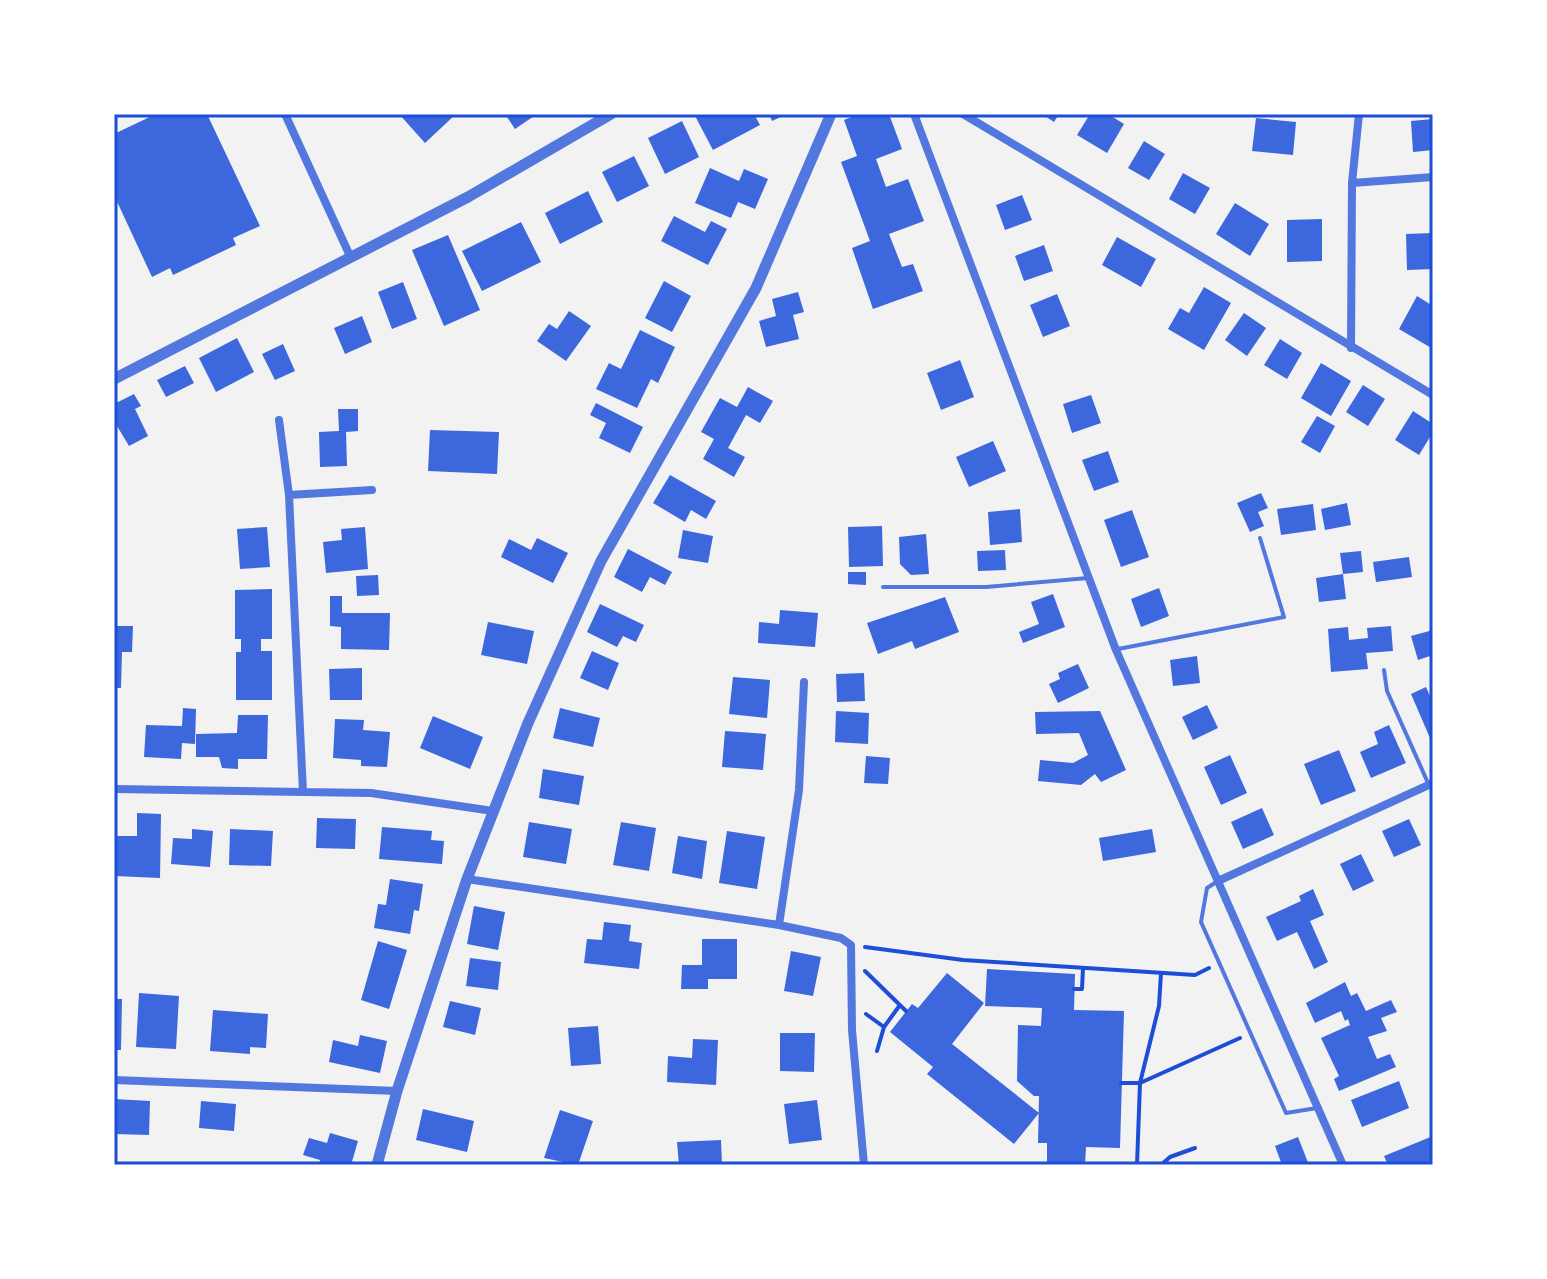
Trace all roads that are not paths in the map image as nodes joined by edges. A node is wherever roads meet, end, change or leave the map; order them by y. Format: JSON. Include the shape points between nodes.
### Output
{"nodes":[{"id":1,"x":285,"y":114,"type":"edge"},
{"id":2,"x":611,"y":114,"type":"edge"},
{"id":3,"x":831,"y":114,"type":"edge"},
{"id":4,"x":914,"y":114,"type":"edge"},
{"id":5,"x":963,"y":114,"type":"edge"},
{"id":6,"x":1359,"y":114,"type":"edge"},
{"id":7,"x":1433,"y":177,"type":"edge"},
{"id":8,"x":1352,"y":183,"type":"junction"},
{"id":9,"x":350,"y":256,"type":"junction"},
{"id":10,"x":1351,"y":348,"type":"junction"},
{"id":11,"x":114,"y":379,"type":"edge"},
{"id":12,"x":1433,"y":395,"type":"edge"},
{"id":13,"x":279,"y":420,"type":"dead end"},
{"id":14,"x":372,"y":490,"type":"dead end"},
{"id":15,"x":289,"y":495,"type":"junction"},
{"id":16,"x":1260,"y":538,"type":"dead end"},
{"id":17,"x":1088,"y":578,"type":"junction"},
{"id":18,"x":883,"y":587,"type":"dead end"},
{"id":19,"x":1116,"y":650,"type":"junction"},
{"id":20,"x":1384,"y":670,"type":"dead end"},
{"id":21,"x":804,"y":682,"type":"dead end"},
{"id":22,"x":1431,"y":784,"type":"edge"},
{"id":23,"x":114,"y":789,"type":"edge"},
{"id":24,"x":303,"y":792,"type":"junction"},
{"id":25,"x":493,"y":811,"type":"junction"},
{"id":26,"x":467,"y":879,"type":"junction"},
{"id":27,"x":1218,"y":881,"type":"junction"},
{"id":28,"x":779,"y":925,"type":"junction"},
{"id":29,"x":114,"y":1080,"type":"edge"},
{"id":30,"x":397,"y":1091,"type":"junction"},
{"id":31,"x":1317,"y":1108,"type":"junction"},
{"id":32,"x":377,"y":1165,"type":"edge"},
{"id":33,"x":864,"y":1165,"type":"edge"},
{"id":34,"x":1343,"y":1165,"type":"edge"}],
"edges":[{"from":1,"to":9,"type":"street"},
{"from":2,"to":9,"type":"street","via":[[468,197]]},
{"from":3,"to":25,"type":"street","via":[[756,288],[601,561]]},
{"from":4,"to":17,"type":"street"},
{"from":5,"to":10,"type":"street"},
{"from":6,"to":8,"type":"street"},
{"from":7,"to":8,"type":"street"},
{"from":8,"to":10,"type":"street"},
{"from":9,"to":11,"type":"street"},
{"from":10,"to":12,"type":"street"},
{"from":13,"to":15,"type":"street"},
{"from":14,"to":15,"type":"street"},
{"from":15,"to":24,"type":"street"},
{"from":16,"to":19,"type":"lane","via":[[1284,617]]},
{"from":17,"to":18,"type":"lane","via":[[986,587]]},
{"from":17,"to":19,"type":"street"},
{"from":19,"to":27,"type":"street"},
{"from":20,"to":22,"type":"lane","via":[[1387,691]]},
{"from":21,"to":28,"type":"street","via":[[799,790]]},
{"from":22,"to":27,"type":"street"},
{"from":23,"to":24,"type":"street"},
{"from":24,"to":25,"type":"street","via":[[371,793]]},
{"from":25,"to":26,"type":"street"},
{"from":26,"to":28,"type":"street"},
{"from":26,"to":30,"type":"street"},
{"from":27,"to":31,"type":"street"},
{"from":27,"to":31,"type":"lane","via":[[1207,888],[1201,922],[1217,964],[1286,1113]]},
{"from":28,"to":33,"type":"street","via":[[841,938],[851,945]]},
{"from":29,"to":30,"type":"street"},
{"from":30,"to":32,"type":"street"},
{"from":31,"to":34,"type":"street"}]}
